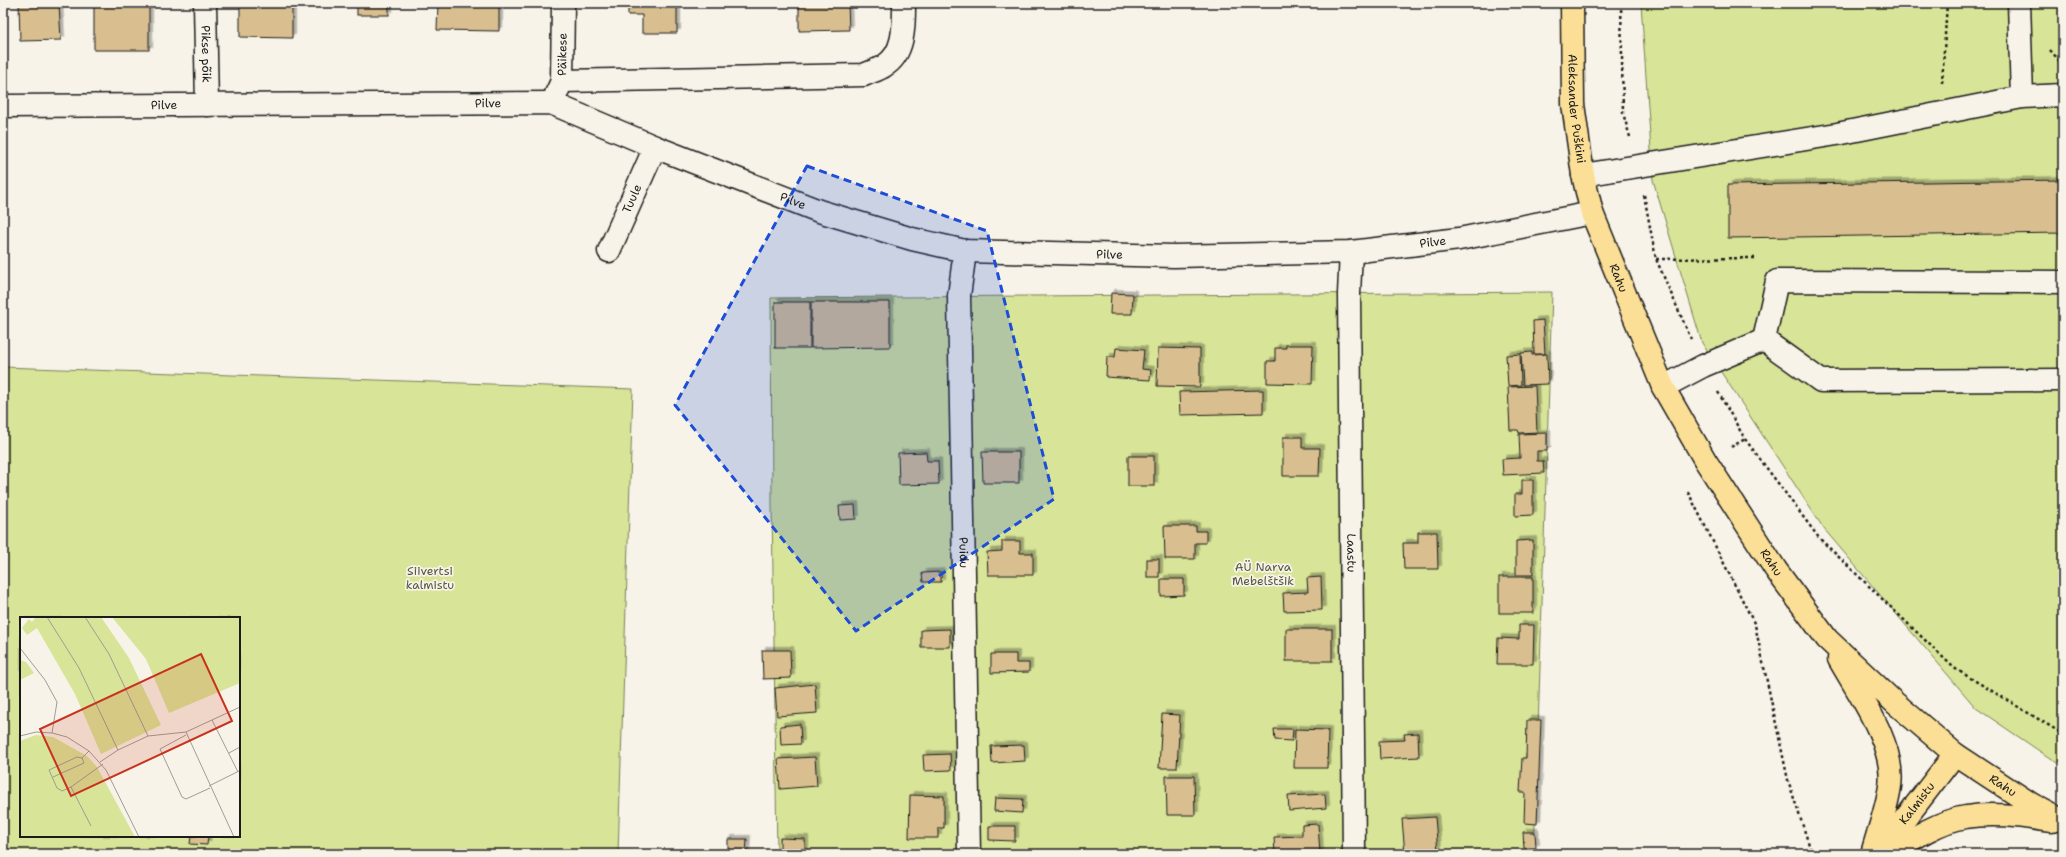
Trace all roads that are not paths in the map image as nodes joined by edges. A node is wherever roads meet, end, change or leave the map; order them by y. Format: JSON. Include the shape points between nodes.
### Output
{"nodes":[{"id":1,"x":205,"y":3,"type":"edge"},
{"id":2,"x":563,"y":3,"type":"edge"},
{"id":3,"x":904,"y":3,"type":"edge"},
{"id":4,"x":1572,"y":3,"type":"edge"},
{"id":5,"x":2019,"y":3,"type":"edge"},
{"id":6,"x":562,"y":81,"type":"junction"},
{"id":7,"x":2063,"y":95,"type":"edge"},
{"id":8,"x":2022,"y":97,"type":"junction"},
{"id":9,"x":550,"y":104,"type":"junction"},
{"id":10,"x":207,"y":105,"type":"junction"},
{"id":11,"x":3,"y":106,"type":"edge"},
{"id":12,"x":655,"y":147,"type":"junction"},
{"id":13,"x":1583,"y":175,"type":"junction"},
{"id":14,"x":1592,"y":213,"type":"junction"},
{"id":15,"x":609,"y":251,"type":"dead end"},
{"id":16,"x":966,"y":251,"type":"junction"},
{"id":17,"x":1351,"y":252,"type":"junction"},
{"id":18,"x":2063,"y":282,"type":"edge"},
{"id":19,"x":1764,"y":340,"type":"junction"},
{"id":20,"x":2063,"y":380,"type":"edge"},
{"id":21,"x":1663,"y":386,"type":"junction"},
{"id":22,"x":1827,"y":639,"type":"junction"},
{"id":23,"x":1955,"y":754,"type":"junction"},
{"id":24,"x":2063,"y":822,"type":"edge"},
{"id":25,"x":969,"y":854,"type":"edge"},
{"id":26,"x":1354,"y":854,"type":"edge"},
{"id":27,"x":1872,"y":854,"type":"edge"},
{"id":28,"x":1878,"y":854,"type":"edge"},
{"id":29,"x":1889,"y":854,"type":"edge"}],
"edges":[{"from":1,"to":10,"type":"street","name":"Pikse põik"},
{"from":2,"to":6,"type":"street","name":"Päikese"},
{"from":3,"to":6,"type":"street","via":[[904,25],[899,50],[886,66],[864,75]]},
{"from":4,"to":13,"type":"main road","name":"Aleksander Puškini","via":[[1573,104]]},
{"from":5,"to":8,"type":"street"},
{"from":6,"to":9,"type":"street","name":"Päikese"},
{"from":7,"to":8,"type":"street"},
{"from":8,"to":13,"type":"street","via":[[1837,134]]},
{"from":9,"to":10,"type":"street","name":"Pilve"},
{"from":9,"to":12,"type":"street","name":"Pilve"},
{"from":10,"to":11,"type":"street","name":"Pilve"},
{"from":12,"to":15,"type":"street","name":"Tuule"},
{"from":12,"to":16,"type":"street","name":"Pilve","via":[[819,211],[912,239]]},
{"from":13,"to":14,"type":"main road","name":"Aleksander Puškini"},
{"from":14,"to":17,"type":"street","name":"Pilve","via":[[1459,239]]},
{"from":14,"to":21,"type":"main road","name":"Rahu"},
{"from":16,"to":17,"type":"street","name":"Pilve","via":[[1174,256]]},
{"from":16,"to":25,"type":"street","name":"Puidu","via":[[959,296]]},
{"from":17,"to":26,"type":"street","name":"Laastu","via":[[1349,294]]},
{"from":18,"to":19,"type":"street","via":[[1777,281]]},
{"from":19,"to":20,"type":"street","via":[[1821,381]]},
{"from":19,"to":21,"type":"street"},
{"from":21,"to":22,"type":"main road","name":"Rahu","via":[[1705,460],[1776,570]]},
{"from":22,"to":23,"type":"main road","name":"Rahu","via":[[1895,703]]},
{"from":22,"to":27,"type":"main road","via":[[1874,723],[1889,758],[1890,785]]},
{"from":23,"to":24,"type":"main road","name":"Rahu","via":[[2030,804]]},
{"from":23,"to":28,"type":"main road","name":"Kalmistu"},
{"from":24,"to":29,"type":"main road","via":[[2010,815],[1965,817],[1924,832]]}]}
